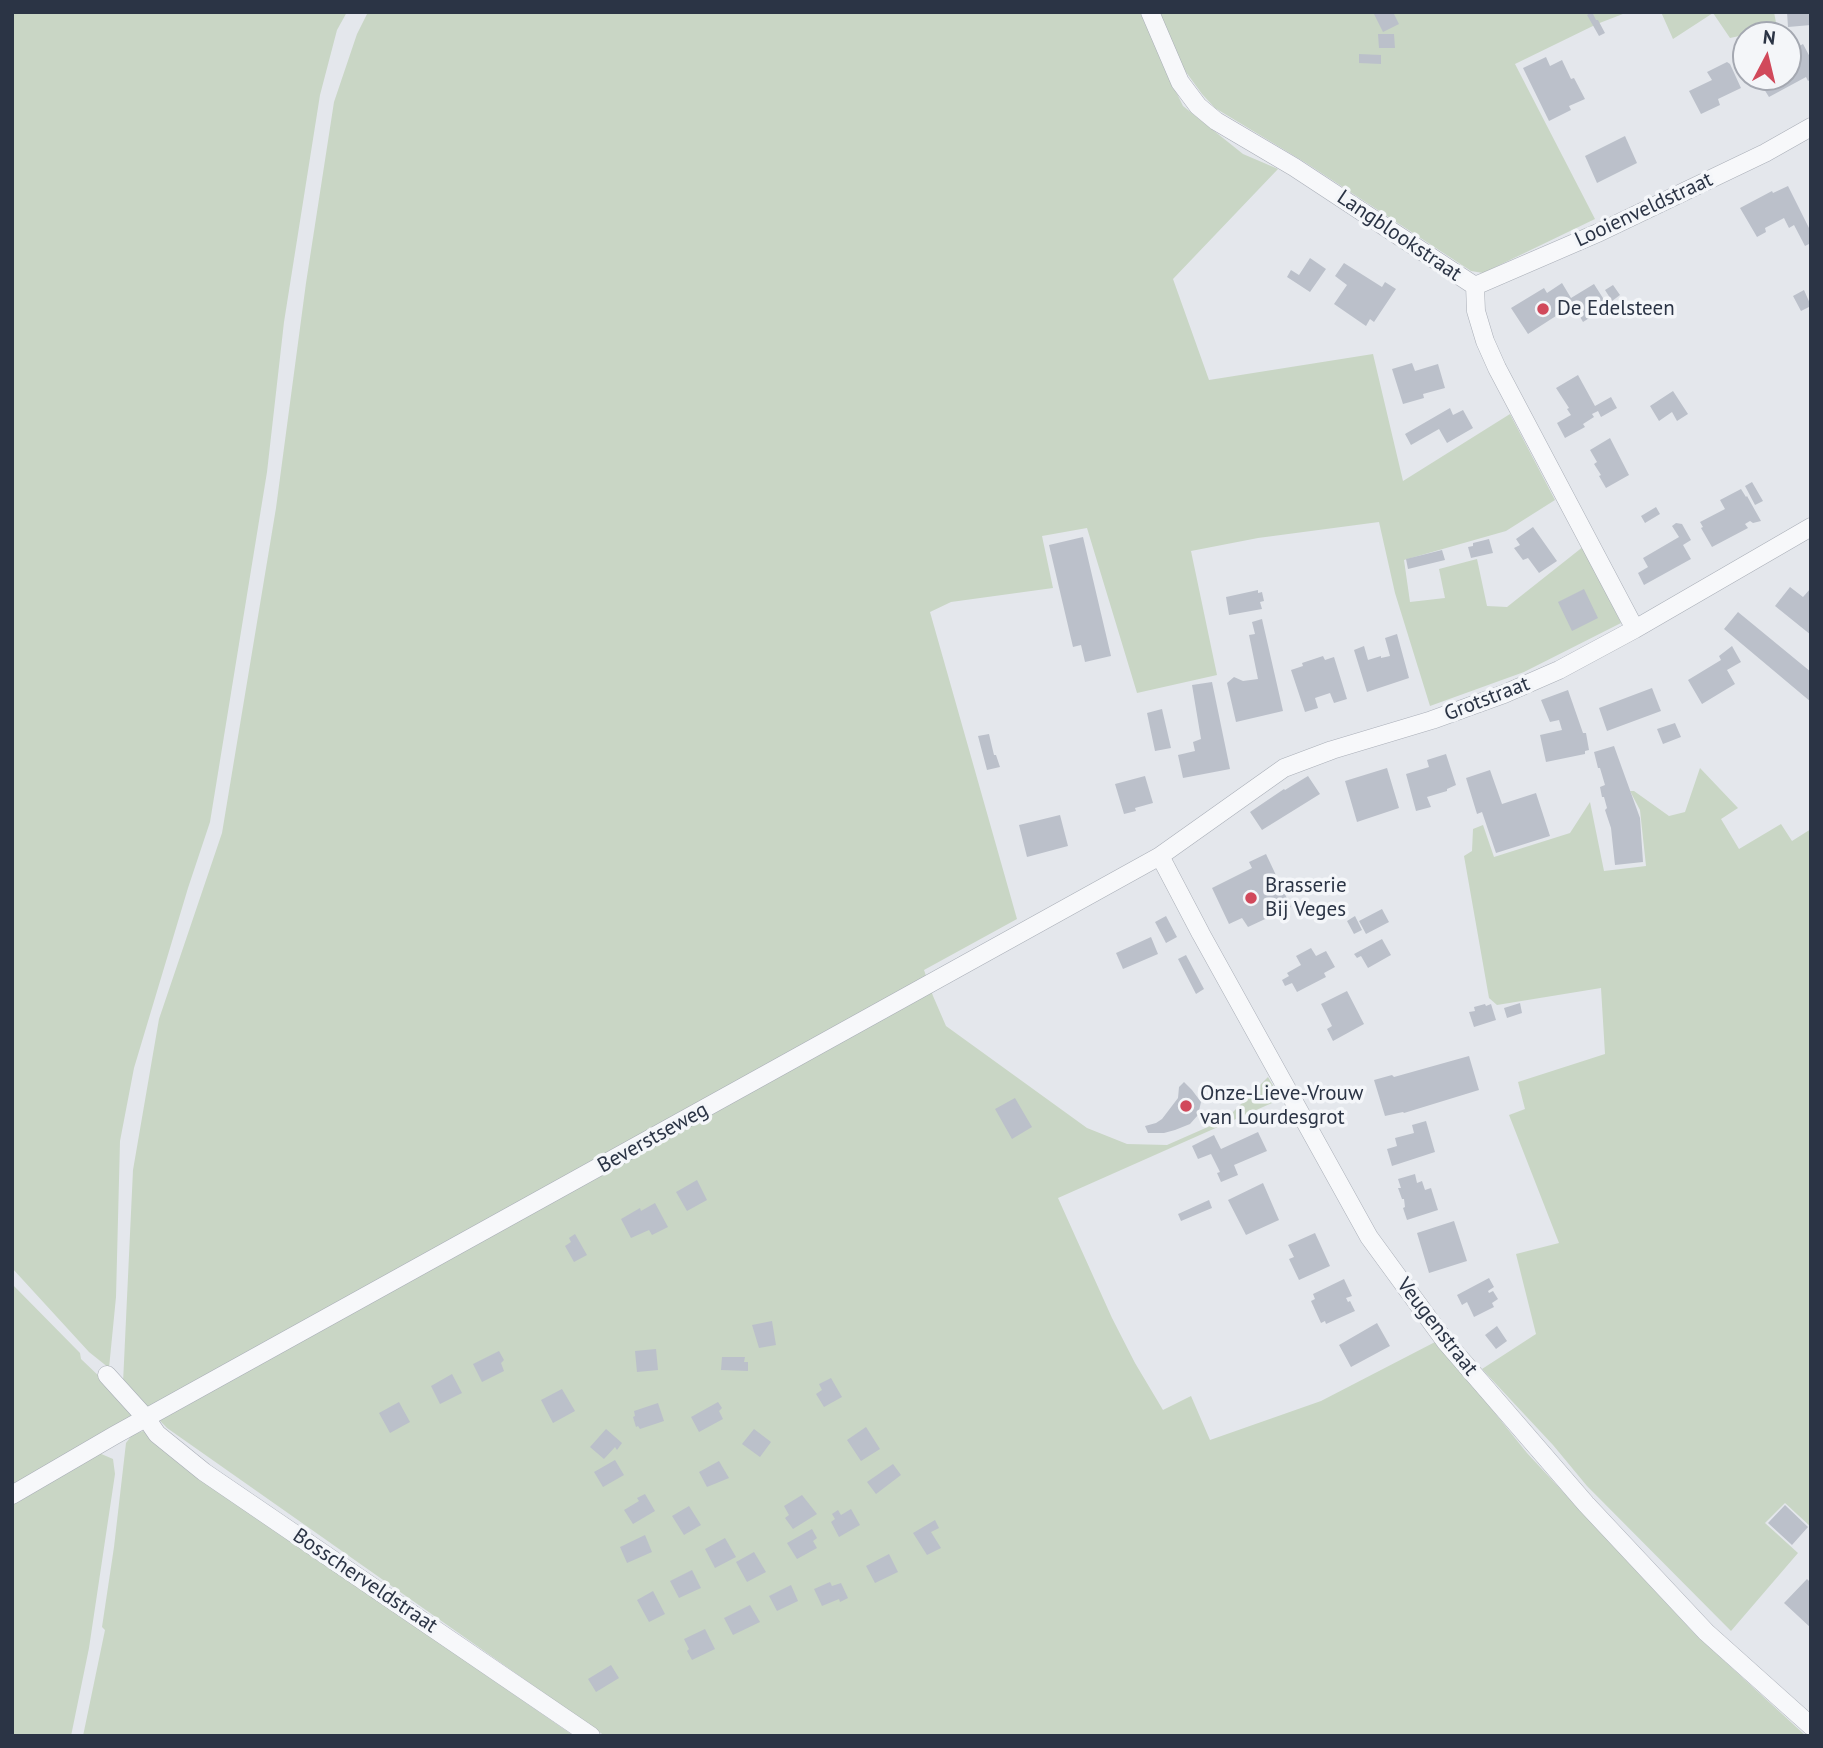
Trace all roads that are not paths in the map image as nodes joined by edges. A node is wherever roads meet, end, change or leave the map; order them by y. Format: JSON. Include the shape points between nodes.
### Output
{"nodes":[{"id":1,"x":1150,"y":12,"type":"edge"},
{"id":2,"x":1811,"y":127,"type":"edge"},
{"id":3,"x":1475,"y":286,"type":"junction"},
{"id":4,"x":1811,"y":527,"type":"edge"},
{"id":5,"x":1635,"y":629,"type":"junction"},
{"id":6,"x":1160,"y":856,"type":"junction"},
{"id":7,"x":107,"y":1375,"type":"dead end"},
{"id":8,"x":146,"y":1418,"type":"junction"},
{"id":9,"x":12,"y":1495,"type":"edge"},
{"id":10,"x":1811,"y":1726,"type":"edge"},
{"id":11,"x":591,"y":1736,"type":"edge"}],
"edges":[{"from":1,"to":3,"type":"street","name":"Langblookstraat","via":[[1180,82],[1198,106]]},
{"from":2,"to":3,"type":"street","name":"Looienveldstraat","via":[[1612,226]]},
{"from":3,"to":5,"type":"street","name":"Langblookstraat","via":[[1476,311],[1497,368]]},
{"from":4,"to":5,"type":"street","name":"Grotstraat"},
{"from":5,"to":6,"type":"street","name":"Grotstraat","via":[[1504,694],[1284,768]]},
{"from":6,"to":8,"type":"street","name":"Beverstseweg"},
{"from":6,"to":10,"type":"street","name":"Veugenstraat","via":[[1369,1237],[1445,1341],[1586,1504],[1706,1632]]},
{"from":7,"to":8,"type":"street","name":"Bosscherveldstraat"},
{"from":8,"to":9,"type":"street","name":"Beverstseweg"},
{"from":8,"to":11,"type":"street","name":"Bosscherveldstraat","via":[[157,1434],[204,1472]]}]}
